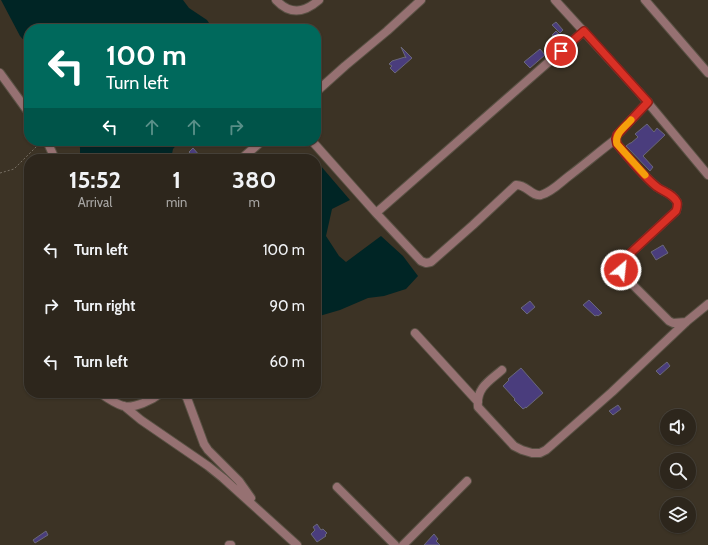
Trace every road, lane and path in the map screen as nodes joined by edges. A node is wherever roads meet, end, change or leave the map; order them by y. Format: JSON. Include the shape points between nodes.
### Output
{"nodes":[{"id":1,"x":276,"y":0,"type":"edge"},
{"id":2,"x":319,"y":0,"type":"edge"},
{"id":3,"x":421,"y":0,"type":"edge"},
{"id":4,"x":555,"y":0,"type":"edge"},
{"id":5,"x":645,"y":0,"type":"edge"},
{"id":6,"x":584,"y":31,"type":"junction"},
{"id":7,"x":0,"y":72,"type":"edge"},
{"id":8,"x":708,"y":73,"type":"edge"},
{"id":9,"x":321,"y":88,"type":"edge"},
{"id":10,"x":648,"y":102,"type":"junction"},
{"id":11,"x":24,"y":105,"type":"edge"},
{"id":12,"x":616,"y":139,"type":"junction"},
{"id":13,"x":36,"y":146,"type":"edge"},
{"id":14,"x":256,"y":146,"type":"edge"},
{"id":15,"x":316,"y":146,"type":"edge"},
{"id":16,"x":28,"y":154,"type":"edge"},
{"id":17,"x":247,"y":154,"type":"edge"},
{"id":18,"x":24,"y":159,"type":"edge"},
{"id":19,"x":0,"y":173,"type":"edge"},
{"id":20,"x":708,"y":175,"type":"edge"},
{"id":21,"x":376,"y":213,"type":"junction"},
{"id":22,"x":708,"y":304,"type":"edge"},
{"id":23,"x":686,"y":322,"type":"junction"},
{"id":24,"x":415,"y":333,"type":"dead end"},
{"id":25,"x":502,"y":370,"type":"dead end"},
{"id":26,"x":108,"y":398,"type":"edge"},
{"id":27,"x":153,"y":398,"type":"edge"},
{"id":28,"x":187,"y":398,"type":"edge"},
{"id":29,"x":478,"y":402,"type":"junction"},
{"id":30,"x":124,"y":406,"type":"junction"},
{"id":31,"x":467,"y":481,"type":"dead end"},
{"id":32,"x":337,"y":487,"type":"dead end"},
{"id":33,"x":260,"y":512,"type":"junction"},
{"id":34,"x":297,"y":545,"type":"edge"},
{"id":35,"x":395,"y":545,"type":"edge"},
{"id":36,"x":404,"y":545,"type":"edge"}],
"edges":[{"from":1,"to":2,"type":"street","via":[[292,11],[305,10]]},
{"from":3,"to":9,"type":"street"},
{"from":4,"to":6,"type":"street"},
{"from":5,"to":8,"type":"street"},
{"from":6,"to":10,"type":"street"},
{"from":6,"to":21,"type":"street"},
{"from":7,"to":11,"type":"street"},
{"from":10,"to":12,"type":"street"},
{"from":10,"to":20,"type":"street"},
{"from":12,"to":21,"type":"street","via":[[556,187],[542,194],[537,195],[523,186],[516,185],[431,262],[421,261]]},
{"from":12,"to":23,"type":"street","via":[[617,144],[650,181],[672,196],[678,207],[622,261],[621,270],[669,321]]},
{"from":13,"to":16,"type":"path"},
{"from":14,"to":17,"type":"street"},
{"from":15,"to":21,"type":"street"},
{"from":18,"to":19,"type":"path","via":[[14,169]]},
{"from":22,"to":23,"type":"street"},
{"from":23,"to":29,"type":"street","via":[[612,392],[540,453],[514,446],[478,407]]},
{"from":24,"to":29,"type":"street"},
{"from":25,"to":29,"type":"street","via":[[485,384],[480,391]]},
{"from":26,"to":30,"type":"street"},
{"from":27,"to":30,"type":"street","via":[[138,406]]},
{"from":28,"to":33,"type":"street","via":[[204,444],[239,481]]},
{"from":30,"to":33,"type":"street","via":[[208,466]]},
{"from":31,"to":36,"type":"street"},
{"from":32,"to":35,"type":"street"},
{"from":33,"to":34,"type":"street"}]}
